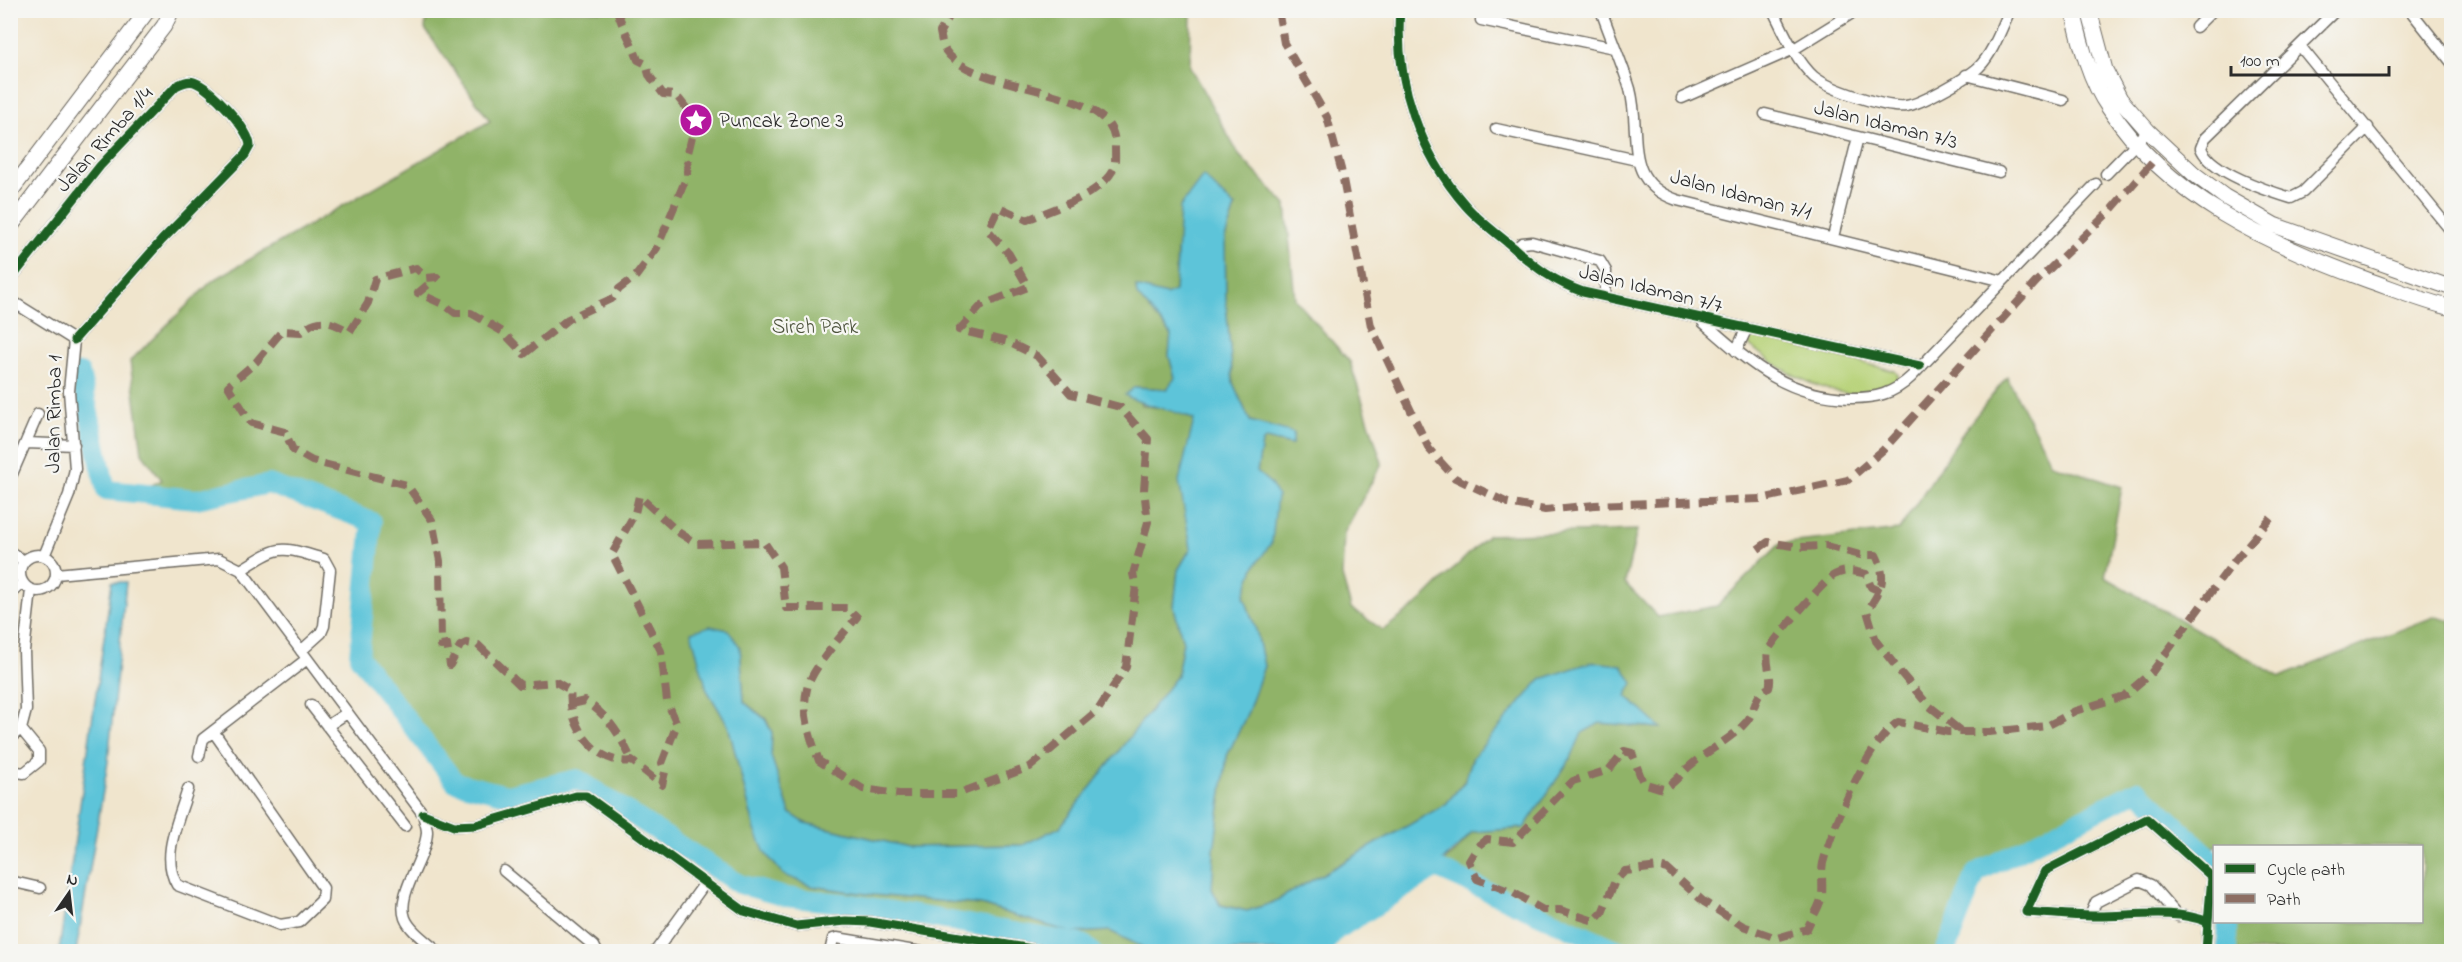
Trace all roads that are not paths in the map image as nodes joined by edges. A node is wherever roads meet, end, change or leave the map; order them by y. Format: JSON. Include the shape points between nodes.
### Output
{"nodes":[{"id":1,"x":147,"y":10,"type":"edge"},
{"id":2,"x":172,"y":10,"type":"edge"},
{"id":3,"x":1400,"y":10,"type":"edge"},
{"id":4,"x":1600,"y":10,"type":"edge"},
{"id":5,"x":1773,"y":10,"type":"edge"},
{"id":6,"x":1857,"y":10,"type":"edge"},
{"id":7,"x":2010,"y":10,"type":"edge"},
{"id":8,"x":2073,"y":10,"type":"edge"},
{"id":9,"x":2089,"y":10,"type":"edge"},
{"id":10,"x":2212,"y":10,"type":"edge"},
{"id":11,"x":2336,"y":10,"type":"edge"},
{"id":12,"x":2410,"y":10,"type":"edge"},
{"id":13,"x":1480,"y":20,"type":"dead end"},
{"id":14,"x":2196,"y":27,"type":"dead end"},
{"id":15,"x":2300,"y":46,"type":"junction"},
{"id":16,"x":1615,"y":48,"type":"junction"},
{"id":17,"x":1794,"y":49,"type":"junction"},
{"id":18,"x":2451,"y":63,"type":"edge"},
{"id":19,"x":1966,"y":75,"type":"junction"},
{"id":20,"x":1682,"y":98,"type":"dead end"},
{"id":21,"x":2063,"y":100,"type":"dead end"},
{"id":22,"x":1765,"y":114,"type":"dead end"},
{"id":23,"x":2368,"y":127,"type":"junction"},
{"id":24,"x":1496,"y":129,"type":"dead end"},
{"id":25,"x":2148,"y":130,"type":"junction"},
{"id":26,"x":1858,"y":137,"type":"junction"},
{"id":27,"x":2135,"y":144,"type":"junction"},
{"id":28,"x":1637,"y":160,"type":"junction"},
{"id":29,"x":1999,"y":172,"type":"dead end"},
{"id":30,"x":2106,"y":174,"type":"dead end"},
{"id":31,"x":2096,"y":183,"type":"dead end"},
{"id":32,"x":10,"y":192,"type":"edge"},
{"id":33,"x":10,"y":227,"type":"edge"},
{"id":34,"x":2451,"y":232,"type":"edge"},
{"id":35,"x":1833,"y":237,"type":"junction"},
{"id":36,"x":1515,"y":249,"type":"junction"},
{"id":37,"x":10,"y":280,"type":"edge"},
{"id":38,"x":2003,"y":281,"type":"junction"},
{"id":39,"x":2451,"y":288,"type":"edge"},
{"id":40,"x":1605,"y":297,"type":"junction"},
{"id":41,"x":10,"y":300,"type":"edge"},
{"id":42,"x":2451,"y":308,"type":"edge"},
{"id":43,"x":1701,"y":320,"type":"junction"},
{"id":44,"x":1746,"y":330,"type":"junction"},
{"id":45,"x":74,"y":340,"type":"junction"},
{"id":46,"x":1736,"y":351,"type":"junction"},
{"id":47,"x":1920,"y":366,"type":"junction"},
{"id":48,"x":38,"y":414,"type":"dead end"},
{"id":49,"x":27,"y":443,"type":"junction"},
{"id":50,"x":74,"y":445,"type":"junction"},
{"id":51,"x":12,"y":474,"type":"dead end"},
{"id":52,"x":10,"y":552,"type":"edge"},
{"id":53,"x":44,"y":556,"type":"junction"},
{"id":54,"x":24,"y":561,"type":"junction"},
{"id":55,"x":241,"y":570,"type":"junction"},
{"id":56,"x":56,"y":574,"type":"junction"},
{"id":57,"x":27,"y":586,"type":"junction"},
{"id":58,"x":10,"y":594,"type":"edge"},
{"id":59,"x":304,"y":655,"type":"junction"},
{"id":60,"x":311,"y":705,"type":"dead end"},
{"id":61,"x":347,"y":713,"type":"junction"},
{"id":62,"x":327,"y":726,"type":"junction"},
{"id":63,"x":21,"y":729,"type":"junction"},
{"id":64,"x":213,"y":731,"type":"junction"},
{"id":65,"x":10,"y":738,"type":"edge"},
{"id":66,"x":199,"y":756,"type":"dead end"},
{"id":67,"x":10,"y":771,"type":"edge"},
{"id":68,"x":399,"y":782,"type":"junction"},
{"id":69,"x":188,"y":789,"type":"dead end"},
{"id":70,"x":381,"y":795,"type":"junction"},
{"id":71,"x":423,"y":814,"type":"junction"},
{"id":72,"x":405,"y":826,"type":"dead end"},
{"id":73,"x":504,"y":871,"type":"dead end"},
{"id":74,"x":10,"y":880,"type":"edge"},
{"id":75,"x":705,"y":883,"type":"junction"},
{"id":76,"x":40,"y":888,"type":"dead end"},
{"id":77,"x":2090,"y":916,"type":"junction"},
{"id":78,"x":2178,"y":916,"type":"junction"},
{"id":79,"x":2208,"y":922,"type":"junction"},
{"id":80,"x":881,"y":924,"type":"junction"},
{"id":81,"x":877,"y":944,"type":"junction"},
{"id":82,"x":1005,"y":948,"type":"edge"},
{"id":83,"x":438,"y":951,"type":"edge"},
{"id":84,"x":597,"y":951,"type":"edge"},
{"id":85,"x":655,"y":951,"type":"edge"},
{"id":86,"x":830,"y":951,"type":"edge"},
{"id":87,"x":921,"y":951,"type":"edge"},
{"id":88,"x":1050,"y":951,"type":"edge"},
{"id":89,"x":1374,"y":951,"type":"edge"},
{"id":90,"x":1393,"y":951,"type":"edge"},
{"id":91,"x":2206,"y":951,"type":"edge"}],
"edges":[{"from":1,"to":32,"type":"main road"},
{"from":2,"to":33,"type":"main road","via":[[164,26]]},
{"from":3,"to":36,"type":"street","name":"Jalan Idaman 7/7","via":[[1403,72],[1422,136],[1467,207]]},
{"from":4,"to":16,"type":"street","name":"Jalan Idaman 7/1"},
{"from":5,"to":17,"type":"street"},
{"from":6,"to":17,"type":"street"},
{"from":7,"to":19,"type":"street","via":[[1988,55]]},
{"from":8,"to":27,"type":"main road","via":[[2095,81]]},
{"from":9,"to":25,"type":"main road","via":[[2105,70],[2120,99]]},
{"from":10,"to":14,"type":"street"},
{"from":11,"to":15,"type":"street"},
{"from":12,"to":18,"type":"street"},
{"from":13,"to":16,"type":"street"},
{"from":15,"to":23,"type":"street"},
{"from":15,"to":23,"type":"street","via":[[2202,142],[2203,154],[2246,182],[2291,198]]},
{"from":16,"to":28,"type":"street","name":"Jalan Idaman 7/1","via":[[1632,98]]},
{"from":17,"to":19,"type":"street","via":[[1821,81],[1866,99],[1900,107],[1909,106]]},
{"from":17,"to":20,"type":"street"},
{"from":19,"to":21,"type":"street"},
{"from":22,"to":26,"type":"street","name":"Jalan Idaman 7/3"},
{"from":23,"to":34,"type":"street"},
{"from":24,"to":28,"type":"street"},
{"from":25,"to":27,"type":"street"},
{"from":25,"to":39,"type":"main road","via":[[2194,174],[2274,225]]},
{"from":26,"to":29,"type":"street","name":"Jalan Idaman 7/3"},
{"from":26,"to":35,"type":"street"},
{"from":27,"to":30,"type":"street"},
{"from":27,"to":42,"type":"main road","via":[[2181,188],[2270,241]]},
{"from":28,"to":35,"type":"street","name":"Jalan Idaman 7/1","via":[[1646,181],[1662,195]]},
{"from":31,"to":38,"type":"street","name":"Jalan Idaman 7/7"},
{"from":35,"to":38,"type":"street","name":"Jalan Idaman 7/1"},
{"from":36,"to":40,"type":"street","name":"Jalan Idaman 7/7","via":[[1538,271],[1561,284]]},
{"from":36,"to":40,"type":"street","name":"Jalan Idaman 7/7","via":[[1532,242],[1600,261],[1606,271]]},
{"from":37,"to":45,"type":"street","name":"Jalan Rimba 1/4","via":[[100,166],[176,86],[192,81],[203,86],[246,130],[250,146]]},
{"from":38,"to":47,"type":"street","name":"Jalan Idaman 7/7"},
{"from":40,"to":43,"type":"street","name":"Jalan Idaman 7/7"},
{"from":41,"to":45,"type":"street"},
{"from":43,"to":44,"type":"street","name":"Jalan Idaman 7/7"},
{"from":43,"to":46,"type":"street","name":"Jalan Idaman 7/7"},
{"from":44,"to":46,"type":"street"},
{"from":44,"to":47,"type":"street","name":"Jalan Idaman 7/7"},
{"from":45,"to":50,"type":"street","name":"Jalan Rimba 1","via":[[69,391]]},
{"from":46,"to":47,"type":"street","name":"Jalan Idaman 7/7","via":[[1790,387],[1808,394],[1841,398],[1889,394]]},
{"from":48,"to":49,"type":"street"},
{"from":49,"to":50,"type":"street"},
{"from":49,"to":51,"type":"street"},
{"from":50,"to":53,"type":"street","name":"Jalan Rimba 1","via":[[75,469],[69,495]]},
{"from":52,"to":54,"type":"street"},
{"from":53,"to":54,"type":"street","via":[[33,555]]},
{"from":53,"to":56,"type":"street","via":[[53,563]]},
{"from":54,"to":57,"type":"street","via":[[20,572]]},
{"from":55,"to":56,"type":"street","via":[[219,559]]},
{"from":55,"to":59,"type":"street"},
{"from":55,"to":59,"type":"street","via":[[283,548],[324,559],[330,570],[324,626]]},
{"from":56,"to":57,"type":"street","via":[[48,588]]},
{"from":57,"to":58,"type":"street"},
{"from":57,"to":63,"type":"street","via":[[26,710]]},
{"from":59,"to":61,"type":"street"},
{"from":59,"to":64,"type":"street"},
{"from":60,"to":62,"type":"street"},
{"from":61,"to":62,"type":"street"},
{"from":61,"to":68,"type":"street"},
{"from":62,"to":70,"type":"street"},
{"from":63,"to":65,"type":"street"},
{"from":63,"to":67,"type":"street","via":[[39,752],[39,761],[24,773]]},
{"from":64,"to":66,"type":"street","via":[[203,738]]},
{"from":64,"to":69,"type":"street","via":[[323,888],[322,900],[299,922],[280,925],[177,885],[169,871],[170,853]]},
{"from":68,"to":70,"type":"street"},
{"from":68,"to":71,"type":"street"},
{"from":70,"to":72,"type":"street"},
{"from":71,"to":75,"type":"street","via":[[454,826],[476,825],[586,796]]},
{"from":71,"to":83,"type":"street","via":[[427,831],[424,850],[404,900],[405,918]]},
{"from":73,"to":84,"type":"street"},
{"from":74,"to":76,"type":"street"},
{"from":75,"to":80,"type":"street","via":[[744,911],[779,923]]},
{"from":75,"to":85,"type":"street"},
{"from":77,"to":78,"type":"street"},
{"from":77,"to":78,"type":"street","via":[[2096,902],[2139,880],[2151,885]]},
{"from":77,"to":79,"type":"street","via":[[2026,912],[2046,871],[2147,819],[2212,877]]},
{"from":78,"to":79,"type":"street"},
{"from":79,"to":91,"type":"street"},
{"from":80,"to":81,"type":"street"},
{"from":80,"to":82,"type":"street"},
{"from":81,"to":86,"type":"street","via":[[837,938],[833,939]]},
{"from":81,"to":87,"type":"street"},
{"from":82,"to":88,"type":"street"},
{"from":89,"to":90,"type":"street"}]}
